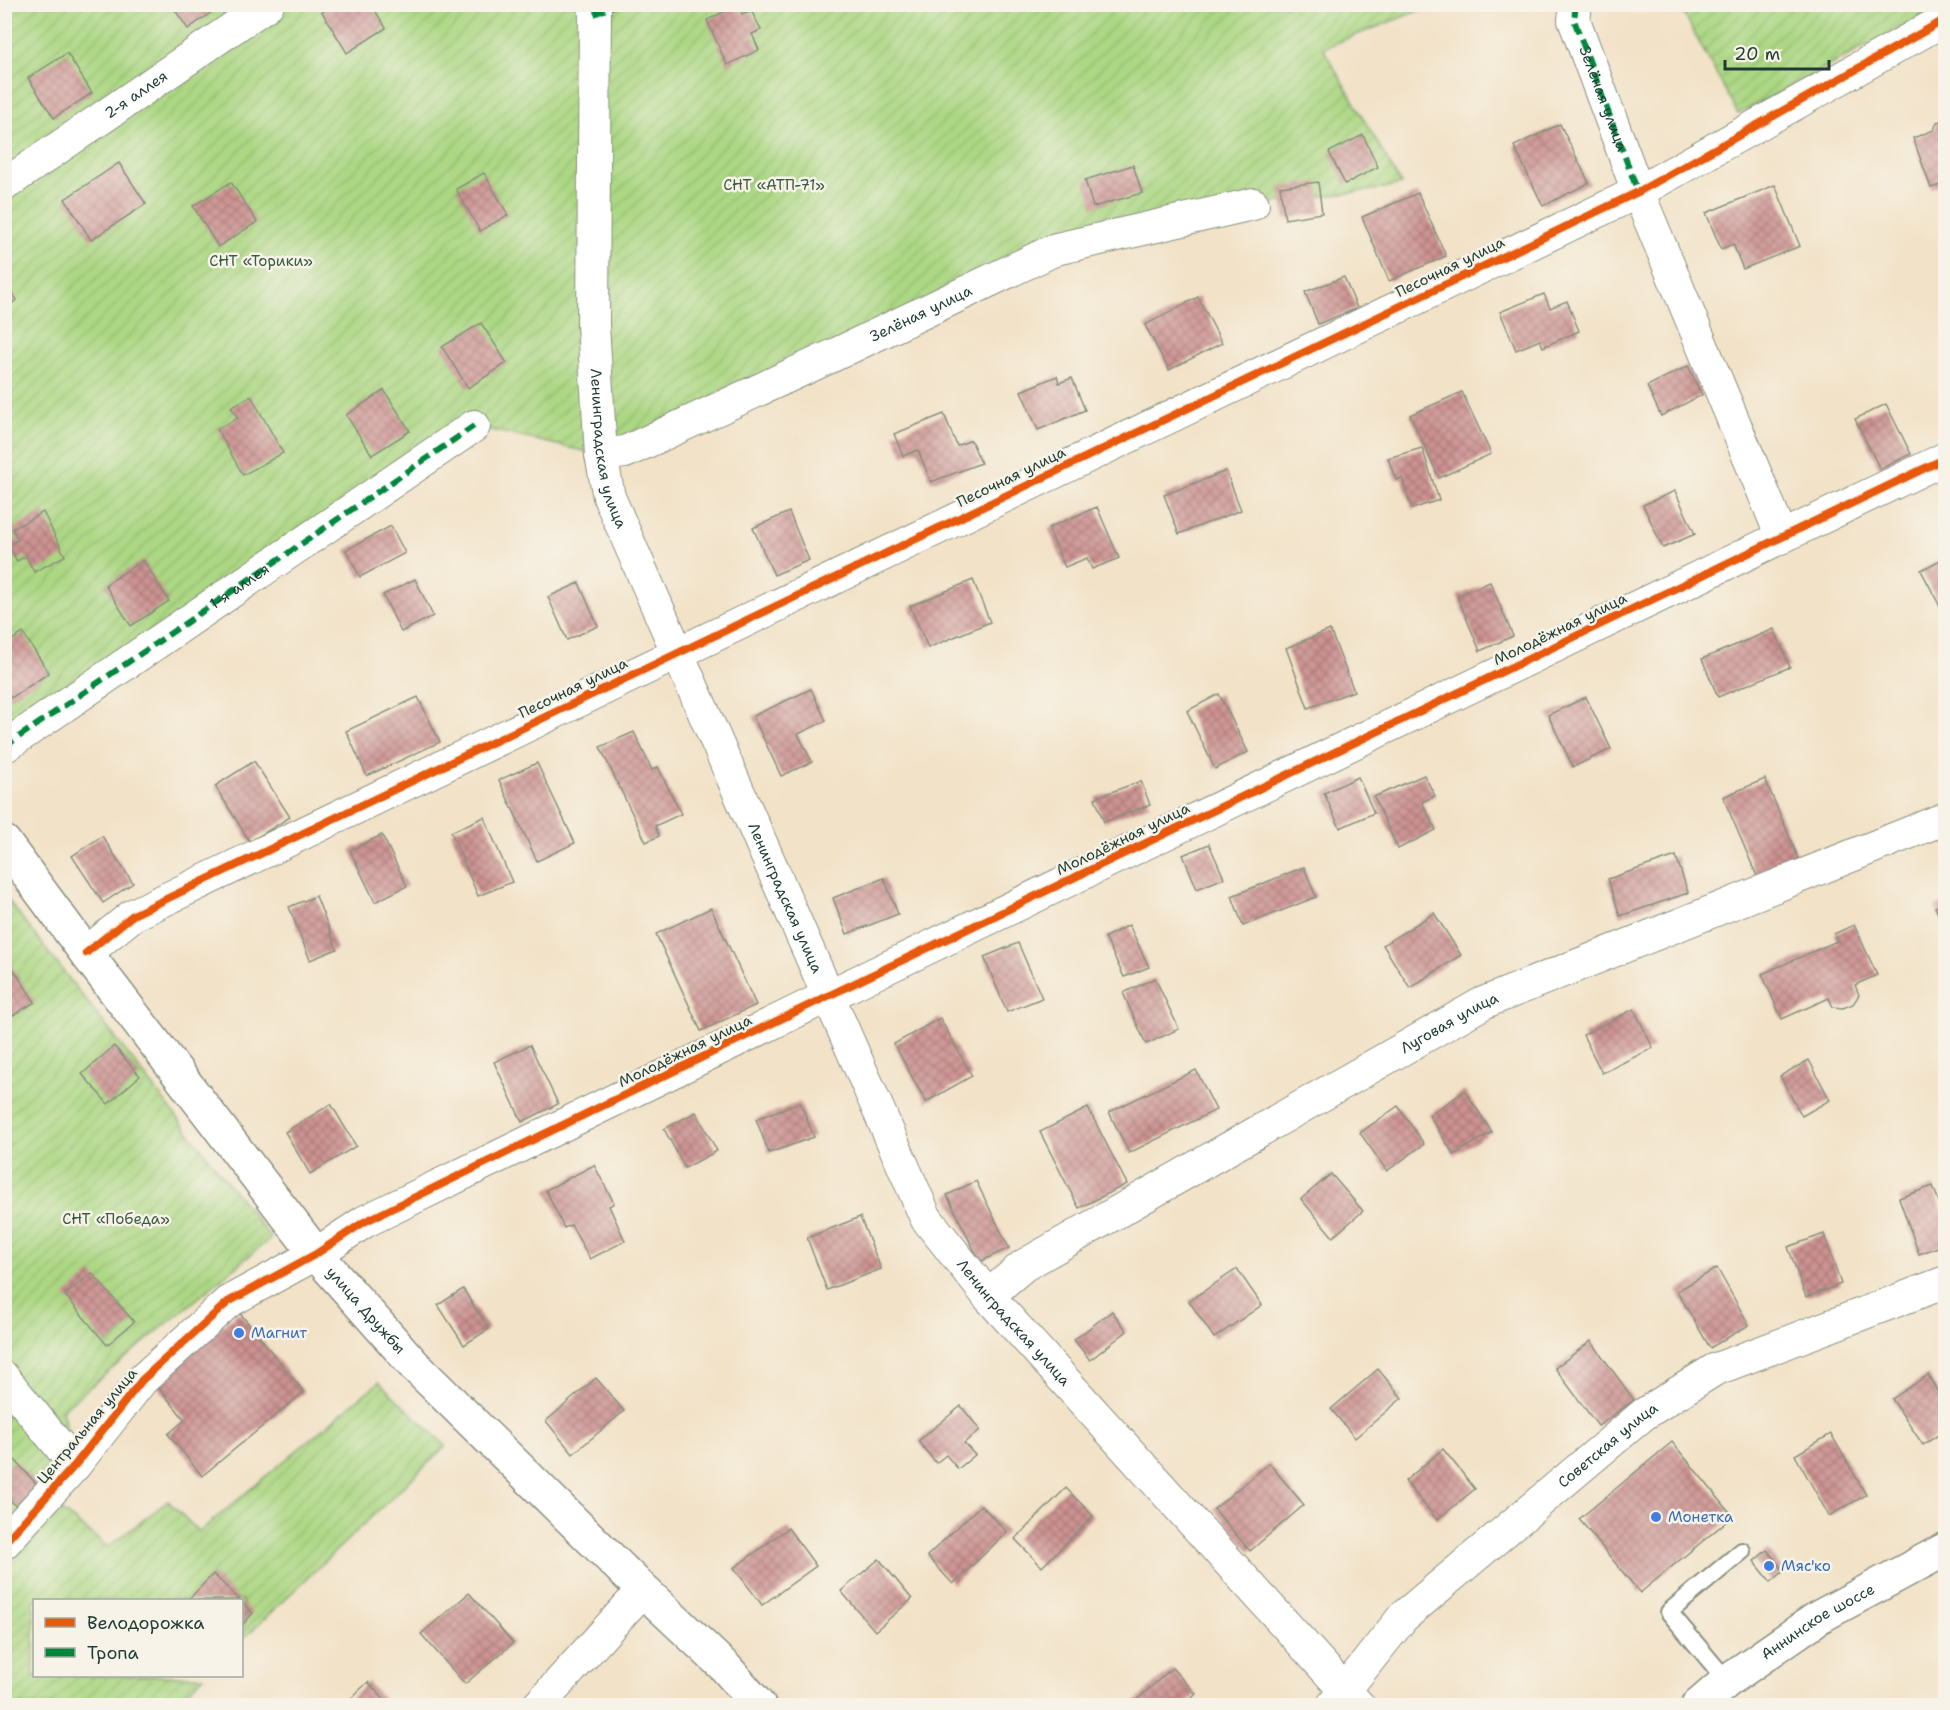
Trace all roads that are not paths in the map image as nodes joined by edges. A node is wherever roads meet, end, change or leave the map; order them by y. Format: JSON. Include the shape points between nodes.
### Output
{"nodes":[{"id":1,"x":268,"y":4,"type":"edge"},
{"id":2,"x":1576,"y":4,"type":"edge"},
{"id":3,"x":602,"y":8,"type":"edge"},
{"id":4,"x":1946,"y":19,"type":"edge"},
{"id":5,"x":4,"y":185,"type":"edge"},
{"id":6,"x":1638,"y":192,"type":"junction"},
{"id":7,"x":1253,"y":204,"type":"dead end"},
{"id":8,"x":474,"y":426,"type":"dead end"},
{"id":9,"x":601,"y":455,"type":"junction"},
{"id":10,"x":1946,"y":458,"type":"edge"},
{"id":11,"x":1782,"y":537,"type":"junction"},
{"id":12,"x":677,"y":653,"type":"junction"},
{"id":13,"x":4,"y":747,"type":"edge"},
{"id":14,"x":1946,"y":818,"type":"edge"},
{"id":15,"x":4,"y":842,"type":"edge"},
{"id":16,"x":86,"y":953,"type":"junction"},
{"id":17,"x":828,"y":996,"type":"junction"},
{"id":18,"x":316,"y":1254,"type":"junction"},
{"id":19,"x":1946,"y":1282,"type":"edge"},
{"id":20,"x":988,"y":1296,"type":"junction"},
{"id":21,"x":4,"y":1378,"type":"edge"},
{"id":22,"x":75,"y":1465,"type":"junction"},
{"id":23,"x":4,"y":1544,"type":"edge"},
{"id":24,"x":1946,"y":1549,"type":"edge"},
{"id":25,"x":1742,"y":1551,"type":"dead end"},
{"id":26,"x":643,"y":1590,"type":"junction"},
{"id":27,"x":1727,"y":1681,"type":"junction"},
{"id":28,"x":1346,"y":1701,"type":"edge"},
{"id":29,"x":538,"y":1706,"type":"edge"},
{"id":30,"x":759,"y":1706,"type":"edge"},
{"id":31,"x":1698,"y":1706,"type":"edge"}],
"edges":[{"from":1,"to":5,"type":"street","name":"2-я аллея"},
{"from":2,"to":6,"type":"street","name":"Зелёная улица","via":[[1574,20]]},
{"from":3,"to":9,"type":"street","name":"Ленинградская улица","via":[[593,325]]},
{"from":4,"to":6,"type":"street","name":"Песочная улица"},
{"from":6,"to":11,"type":"street","name":"Зелёная улица"},
{"from":6,"to":12,"type":"street","name":"Песочная улица"},
{"from":7,"to":9,"type":"street","name":"Зелёная улица","via":[[1056,249],[626,452]]},
{"from":8,"to":13,"type":"street","name":"1-я аллея"},
{"from":9,"to":12,"type":"street","name":"Ленинградская улица","via":[[609,496]]},
{"from":10,"to":11,"type":"street","name":"Молодёжная улица"},
{"from":11,"to":17,"type":"street","name":"Молодёжная улица"},
{"from":12,"to":16,"type":"street","name":"Песочная улица","via":[[133,915]]},
{"from":12,"to":17,"type":"street","name":"Ленинградская улица"},
{"from":14,"to":20,"type":"street","name":"Луговая улица","via":[[1483,1003],[1023,1266]]},
{"from":15,"to":16,"type":"street","name":"улица Дружбы"},
{"from":16,"to":18,"type":"street","name":"улица Дружбы"},
{"from":17,"to":18,"type":"street","name":"Молодёжная улица","via":[[364,1221]]},
{"from":17,"to":20,"type":"street","name":"Ленинградская улица","via":[[926,1218]]},
{"from":18,"to":22,"type":"street","name":"Центральная улица","via":[[228,1302],[142,1380]]},
{"from":18,"to":26,"type":"street","name":"улица Дружбы","via":[[415,1366]]},
{"from":19,"to":28,"type":"street","name":"Советская улица","via":[[1714,1370],[1644,1414],[1403,1617]]},
{"from":20,"to":28,"type":"street","name":"Ленинградская улица"},
{"from":21,"to":22,"type":"street"},
{"from":22,"to":23,"type":"street","name":"Центральная улица"},
{"from":24,"to":27,"type":"street","name":"Аннинское шоссе","via":[[1819,1617]]},
{"from":25,"to":27,"type":"lane","via":[[1669,1612]]},
{"from":26,"to":29,"type":"street"},
{"from":26,"to":30,"type":"street","name":"улица Дружбы","via":[[726,1668]]},
{"from":27,"to":31,"type":"street","name":"Аннинское шоссе"}]}
